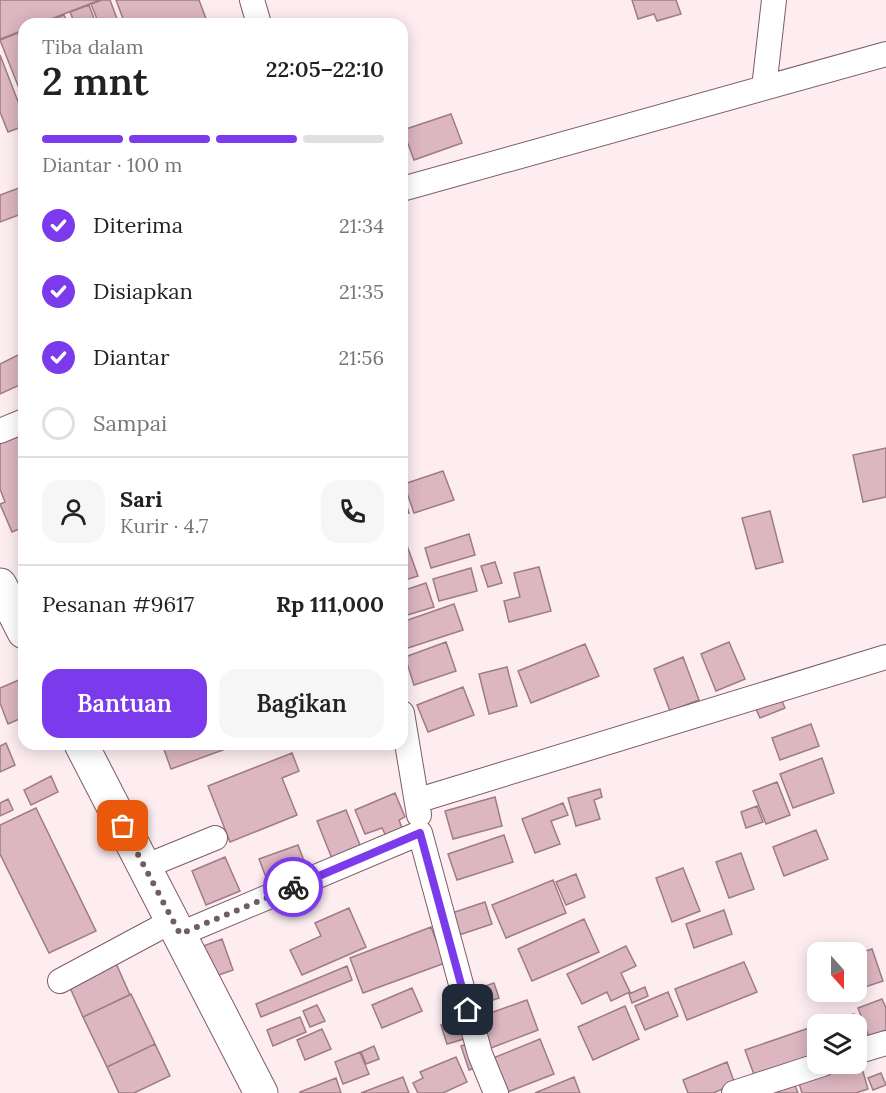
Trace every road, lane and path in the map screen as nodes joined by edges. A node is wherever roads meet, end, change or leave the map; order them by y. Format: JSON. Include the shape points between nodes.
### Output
{"nodes":[{"id":1,"x":252,"y":0,"type":"edge"},
{"id":2,"x":774,"y":0,"type":"edge"},
{"id":3,"x":257,"y":18,"type":"edge"},
{"id":4,"x":886,"y":54,"type":"edge"},
{"id":5,"x":764,"y":88,"type":"junction"},
{"id":6,"x":408,"y":187,"type":"edge"},
{"id":7,"x":18,"y":424,"type":"edge"},
{"id":8,"x":0,"y":431,"type":"edge"},
{"id":9,"x":0,"y":585,"type":"edge"},
{"id":10,"x":18,"y":620,"type":"edge"},
{"id":11,"x":886,"y":657,"type":"edge"},
{"id":12,"x":408,"y":744,"type":"edge"},
{"id":13,"x":84,"y":750,"type":"edge"},
{"id":14,"x":419,"y":801,"type":"junction"},
{"id":15,"x":420,"y":833,"type":"junction"},
{"id":16,"x":215,"y":838,"type":"dead end"},
{"id":17,"x":144,"y":867,"type":"junction"},
{"id":18,"x":176,"y":928,"type":"junction"},
{"id":19,"x":60,"y":981,"type":"dead end"},
{"id":20,"x":886,"y":1043,"type":"edge"},
{"id":21,"x":867,"y":1049,"type":"edge"},
{"id":22,"x":807,"y":1069,"type":"edge"},
{"id":23,"x":261,"y":1093,"type":"edge"},
{"id":24,"x":496,"y":1093,"type":"edge"},
{"id":25,"x":734,"y":1093,"type":"edge"}],
"edges":[{"from":1,"to":3,"type":"street"},
{"from":2,"to":5,"type":"street"},
{"from":4,"to":5,"type":"street"},
{"from":5,"to":6,"type":"street"},
{"from":7,"to":8,"type":"street"},
{"from":9,"to":10,"type":"highway"},
{"from":11,"to":14,"type":"street"},
{"from":12,"to":14,"type":"street"},
{"from":13,"to":17,"type":"highway"},
{"from":14,"to":15,"type":"street"},
{"from":15,"to":18,"type":"street"},
{"from":15,"to":24,"type":"street","via":[[480,1054]]},
{"from":16,"to":17,"type":"street"},
{"from":17,"to":18,"type":"highway"},
{"from":18,"to":19,"type":"street"},
{"from":18,"to":23,"type":"highway"},
{"from":20,"to":21,"type":"street"},
{"from":22,"to":25,"type":"street"}]}
